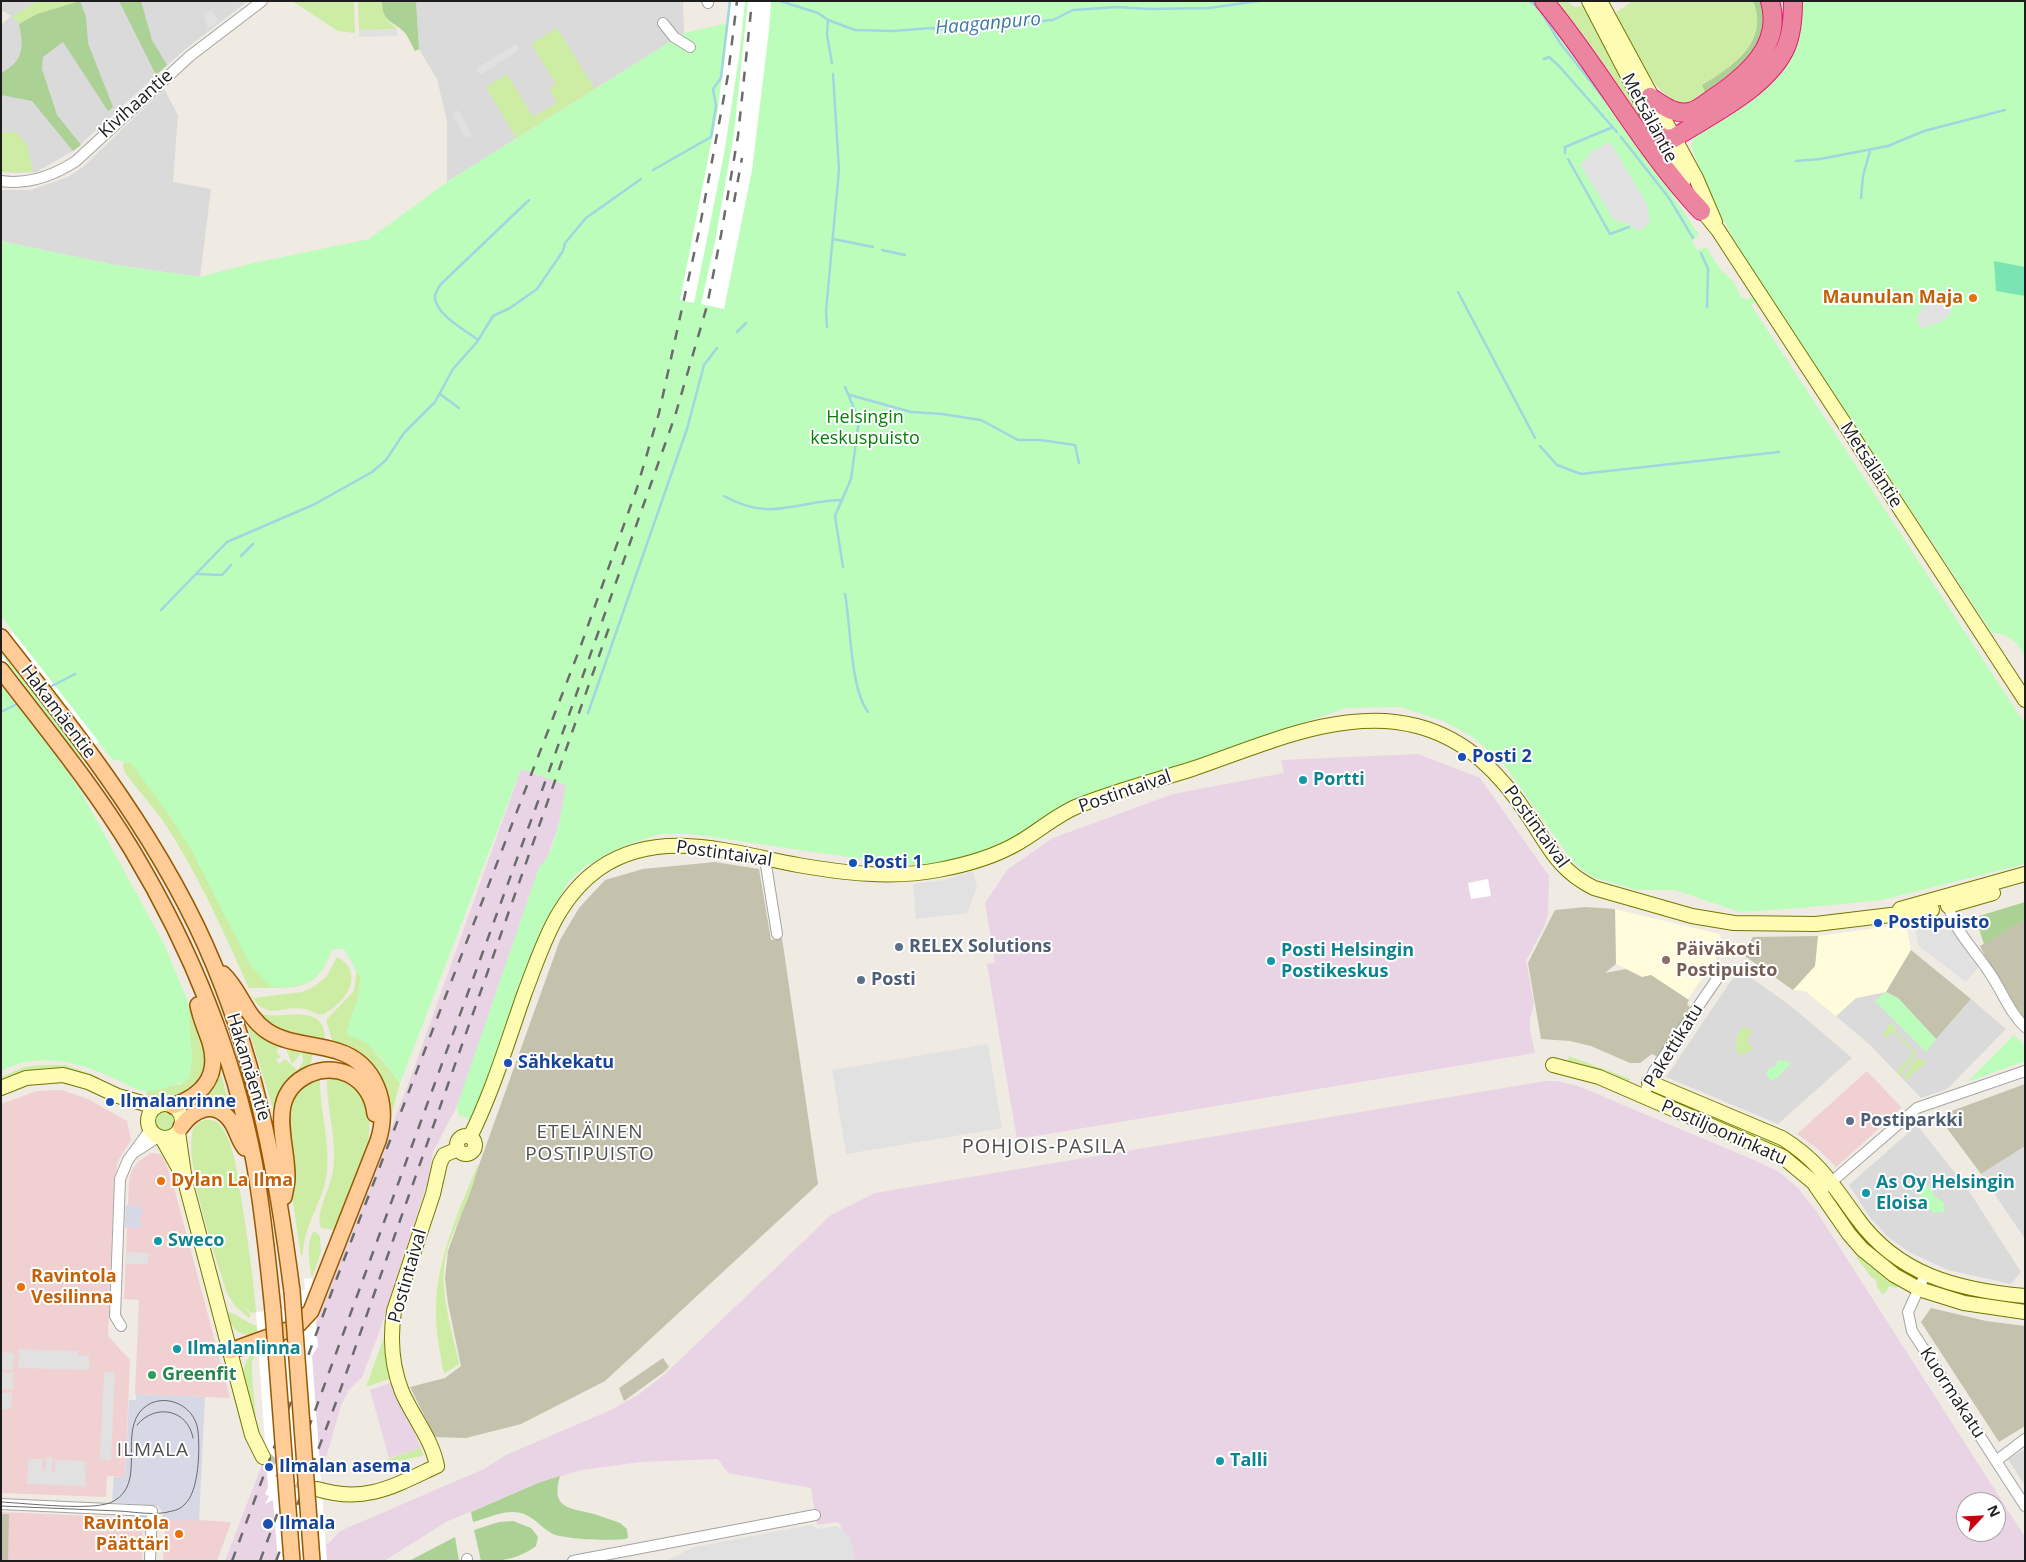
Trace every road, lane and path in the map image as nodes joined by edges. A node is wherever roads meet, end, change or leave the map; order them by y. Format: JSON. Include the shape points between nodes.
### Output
{"nodes":[{"id":1,"x":262,"y":1,"type":"edge"},
{"id":2,"x":1544,"y":1,"type":"edge"},
{"id":3,"x":1589,"y":1,"type":"edge"},
{"id":4,"x":1600,"y":1,"type":"edge"},
{"id":5,"x":1770,"y":1,"type":"edge"},
{"id":6,"x":1793,"y":1,"type":"edge"},
{"id":7,"x":663,"y":23,"type":"dead end"},
{"id":8,"x":690,"y":47,"type":"dead end"},
{"id":9,"x":1650,"y":96,"type":"junction"},
{"id":10,"x":1666,"y":137,"type":"junction"},
{"id":11,"x":1,"y":181,"type":"edge"},
{"id":12,"x":1702,"y":211,"type":"junction"},
{"id":13,"x":1718,"y":230,"type":"junction"},
{"id":14,"x":2,"y":638,"type":"edge"},
{"id":15,"x":1,"y":670,"type":"edge"},
{"id":16,"x":2025,"y":700,"type":"edge"},
{"id":17,"x":765,"y":859,"type":"junction"},
{"id":18,"x":2025,"y":874,"type":"edge"},
{"id":19,"x":2025,"y":884,"type":"edge"},
{"id":20,"x":1947,"y":901,"type":"junction"},
{"id":21,"x":1932,"y":910,"type":"joint"},
{"id":22,"x":1890,"y":914,"type":"junction"},
{"id":23,"x":777,"y":934,"type":"dead end"},
{"id":24,"x":214,"y":965,"type":"junction"},
{"id":25,"x":1723,"y":970,"type":"dead end"},
{"id":26,"x":197,"y":978,"type":"junction"},
{"id":27,"x":2025,"y":1027,"type":"edge"},
{"id":28,"x":1554,"y":1065,"type":"dead end"},
{"id":29,"x":2025,"y":1071,"type":"edge"},
{"id":30,"x":1649,"y":1082,"type":"junction"},
{"id":31,"x":1,"y":1088,"type":"edge"},
{"id":32,"x":118,"y":1096,"type":"junction"},
{"id":33,"x":1643,"y":1097,"type":"junction"},
{"id":34,"x":172,"y":1106,"type":"junction"},
{"id":35,"x":156,"y":1107,"type":"junction"},
{"id":36,"x":179,"y":1129,"type":"junction"},
{"id":37,"x":154,"y":1131,"type":"junction"},
{"id":38,"x":370,"y":1156,"type":"junction"},
{"id":39,"x":253,"y":1160,"type":"junction"},
{"id":40,"x":185,"y":1181,"type":"junction"},
{"id":41,"x":1832,"y":1182,"type":"junction"},
{"id":42,"x":1821,"y":1191,"type":"junction"},
{"id":43,"x":282,"y":1211,"type":"junction"},
{"id":44,"x":1925,"y":1275,"type":"junction"},
{"id":45,"x":1919,"y":1288,"type":"junction"},
{"id":46,"x":2025,"y":1296,"type":"edge"},
{"id":47,"x":2025,"y":1312,"type":"edge"},
{"id":48,"x":121,"y":1326,"type":"dead end"},
{"id":49,"x":230,"y":1351,"type":"junction"},
{"id":50,"x":2025,"y":1439,"type":"edge"},
{"id":51,"x":263,"y":1457,"type":"tunnel mouth"},
{"id":52,"x":1996,"y":1461,"type":"junction"},
{"id":53,"x":317,"y":1490,"type":"tunnel mouth"},
{"id":54,"x":1,"y":1504,"type":"edge"},
{"id":55,"x":2025,"y":1506,"type":"edge"},
{"id":56,"x":815,"y":1516,"type":"dead end"},
{"id":57,"x":150,"y":1561,"type":"edge"},
{"id":58,"x":292,"y":1561,"type":"edge"},
{"id":59,"x":312,"y":1561,"type":"edge"},
{"id":60,"x":573,"y":1561,"type":"edge"}],
"edges":[{"from":1,"to":11,"type":"street","name":"Kivihaantie","via":[[190,56],[63,170],[25,182]]},
{"from":2,"to":12,"type":"highway","via":[[1634,127],[1684,193]]},
{"from":3,"to":10,"type":"street","name":"Metsäläntie"},
{"from":4,"to":9,"type":"street","name":"Metsäläntie"},
{"from":5,"to":9,"type":"highway","via":[[1771,35],[1764,52],[1741,79],[1688,112],[1673,110]]},
{"from":6,"to":10,"type":"highway","via":[[1790,32],[1777,64],[1751,88]]},
{"from":7,"to":8,"type":"street","via":[[674,37]]},
{"from":9,"to":10,"type":"street","name":"Metsäläntie"},
{"from":10,"to":12,"type":"street","name":"Metsäläntie"},
{"from":10,"to":13,"type":"street","name":"Metsäläntie","via":[[1709,206]]},
{"from":12,"to":13,"type":"street","name":"Metsäläntie"},
{"from":13,"to":16,"type":"street","name":"Metsäläntie"},
{"from":14,"to":24,"type":"main road","name":"Hakamäentie","via":[[88,750],[150,841]]},
{"from":15,"to":26,"type":"main road","name":"Hakamäentie","via":[[72,762],[132,849]]},
{"from":17,"to":22,"type":"street","name":"Postintaival","via":[[866,875],[938,870],[1005,850],[1061,815],[1104,798],[1322,728],[1384,720],[1437,733],[1484,760],[1510,789],[1558,863],[1578,881],[1594,888],[1692,916],[1734,923],[1816,924]]},
{"from":17,"to":23,"type":"street"},
{"from":17,"to":53,"type":"street","name":"Postintaival","via":[[685,845],[644,848],[602,866],[577,887],[551,924],[470,1137],[458,1140],[458,1149],[444,1155],[440,1163],[394,1311],[392,1348],[402,1391],[430,1444],[437,1466],[364,1495],[344,1496]]},
{"from":18,"to":20,"type":"street","name":"Postintaival"},
{"from":19,"to":20,"type":"street","name":"Postintaival"},
{"from":20,"to":21,"type":"street","name":"Postintaival"},
{"from":20,"to":22,"type":"street","name":"Postintaival","via":[[1909,906]]},
{"from":20,"to":27,"type":"street","via":[[1953,924],[1990,972],[2014,1016]]},
{"from":21,"to":22,"type":"street","name":"Postintaival"},
{"from":24,"to":38,"type":"main road","via":[[226,977],[248,1013],[265,1030],[289,1041],[338,1051],[364,1067],[379,1090],[383,1119]]},
{"from":24,"to":43,"type":"main road","name":"Hakamäentie","via":[[261,1107]]},
{"from":25,"to":30,"type":"street","name":"Pakettikatu"},
{"from":26,"to":34,"type":"main road","via":[[198,1008],[210,1044],[212,1066],[200,1092]]},
{"from":26,"to":39,"type":"main road","name":"Hakamäentie","via":[[229,1066]]},
{"from":28,"to":33,"type":"street","name":"Postiljooninkatu","via":[[1598,1077]]},
{"from":29,"to":41,"type":"street","via":[[1917,1108]]},
{"from":30,"to":33,"type":"street","name":"Pakettikatu"},
{"from":30,"to":41,"type":"street","name":"Postiljooninkatu","via":[[1782,1138],[1808,1156]]},
{"from":31,"to":32,"type":"street","via":[[26,1078],[63,1076],[88,1082]]},
{"from":32,"to":35,"type":"street"},
{"from":32,"to":37,"type":"street"},
{"from":33,"to":42,"type":"street","name":"Postiljooninkatu","via":[[1783,1156],[1802,1170]]},
{"from":34,"to":35,"type":"street"},
{"from":34,"to":36,"type":"street","via":[[181,1116]]},
{"from":35,"to":37,"type":"street","via":[[150,1113]]},
{"from":36,"to":37,"type":"street","via":[[167,1138]]},
{"from":36,"to":39,"type":"main road","via":[[199,1110],[214,1108],[231,1121]]},
{"from":36,"to":40,"type":"street"},
{"from":37,"to":40,"type":"street"},
{"from":37,"to":48,"type":"street","via":[[141,1140],[123,1168],[120,1179],[115,1316]]},
{"from":38,"to":43,"type":"main road","via":[[376,1118],[371,1097],[358,1081],[336,1070],[313,1073],[295,1085],[282,1109],[281,1136],[287,1178]]},
{"from":38,"to":49,"type":"main road","via":[[318,1297],[305,1320],[285,1332]]},
{"from":39,"to":58,"type":"main road","name":"Hakamäentie","bridge":true,"via":[[273,1311]]},
{"from":40,"to":49,"type":"street"},
{"from":41,"to":42,"type":"street"},
{"from":41,"to":44,"type":"street","name":"Postiljooninkatu","via":[[1874,1240]]},
{"from":42,"to":45,"type":"street","name":"Postiljooninkatu","via":[[1862,1249],[1894,1275]]},
{"from":43,"to":59,"type":"main road","name":"Hakamäentie","bridge":true,"via":[[292,1291]]},
{"from":44,"to":45,"type":"street","name":"Kuormakatu"},
{"from":44,"to":46,"type":"street","name":"Postiljooninkatu","via":[[1976,1290]]},
{"from":45,"to":47,"type":"street","name":"Postiljooninkatu","via":[[1964,1303]]},
{"from":45,"to":52,"type":"street","name":"Kuormakatu","via":[[1908,1312],[1912,1331]]},
{"from":49,"to":51,"type":"street","via":[[252,1435]]},
{"from":50,"to":52,"type":"street"},
{"from":52,"to":55,"type":"street","name":"Kuormakatu"},
{"from":54,"to":57,"type":"street","via":[[152,1511]]},
{"from":56,"to":60,"type":"street"}]}
